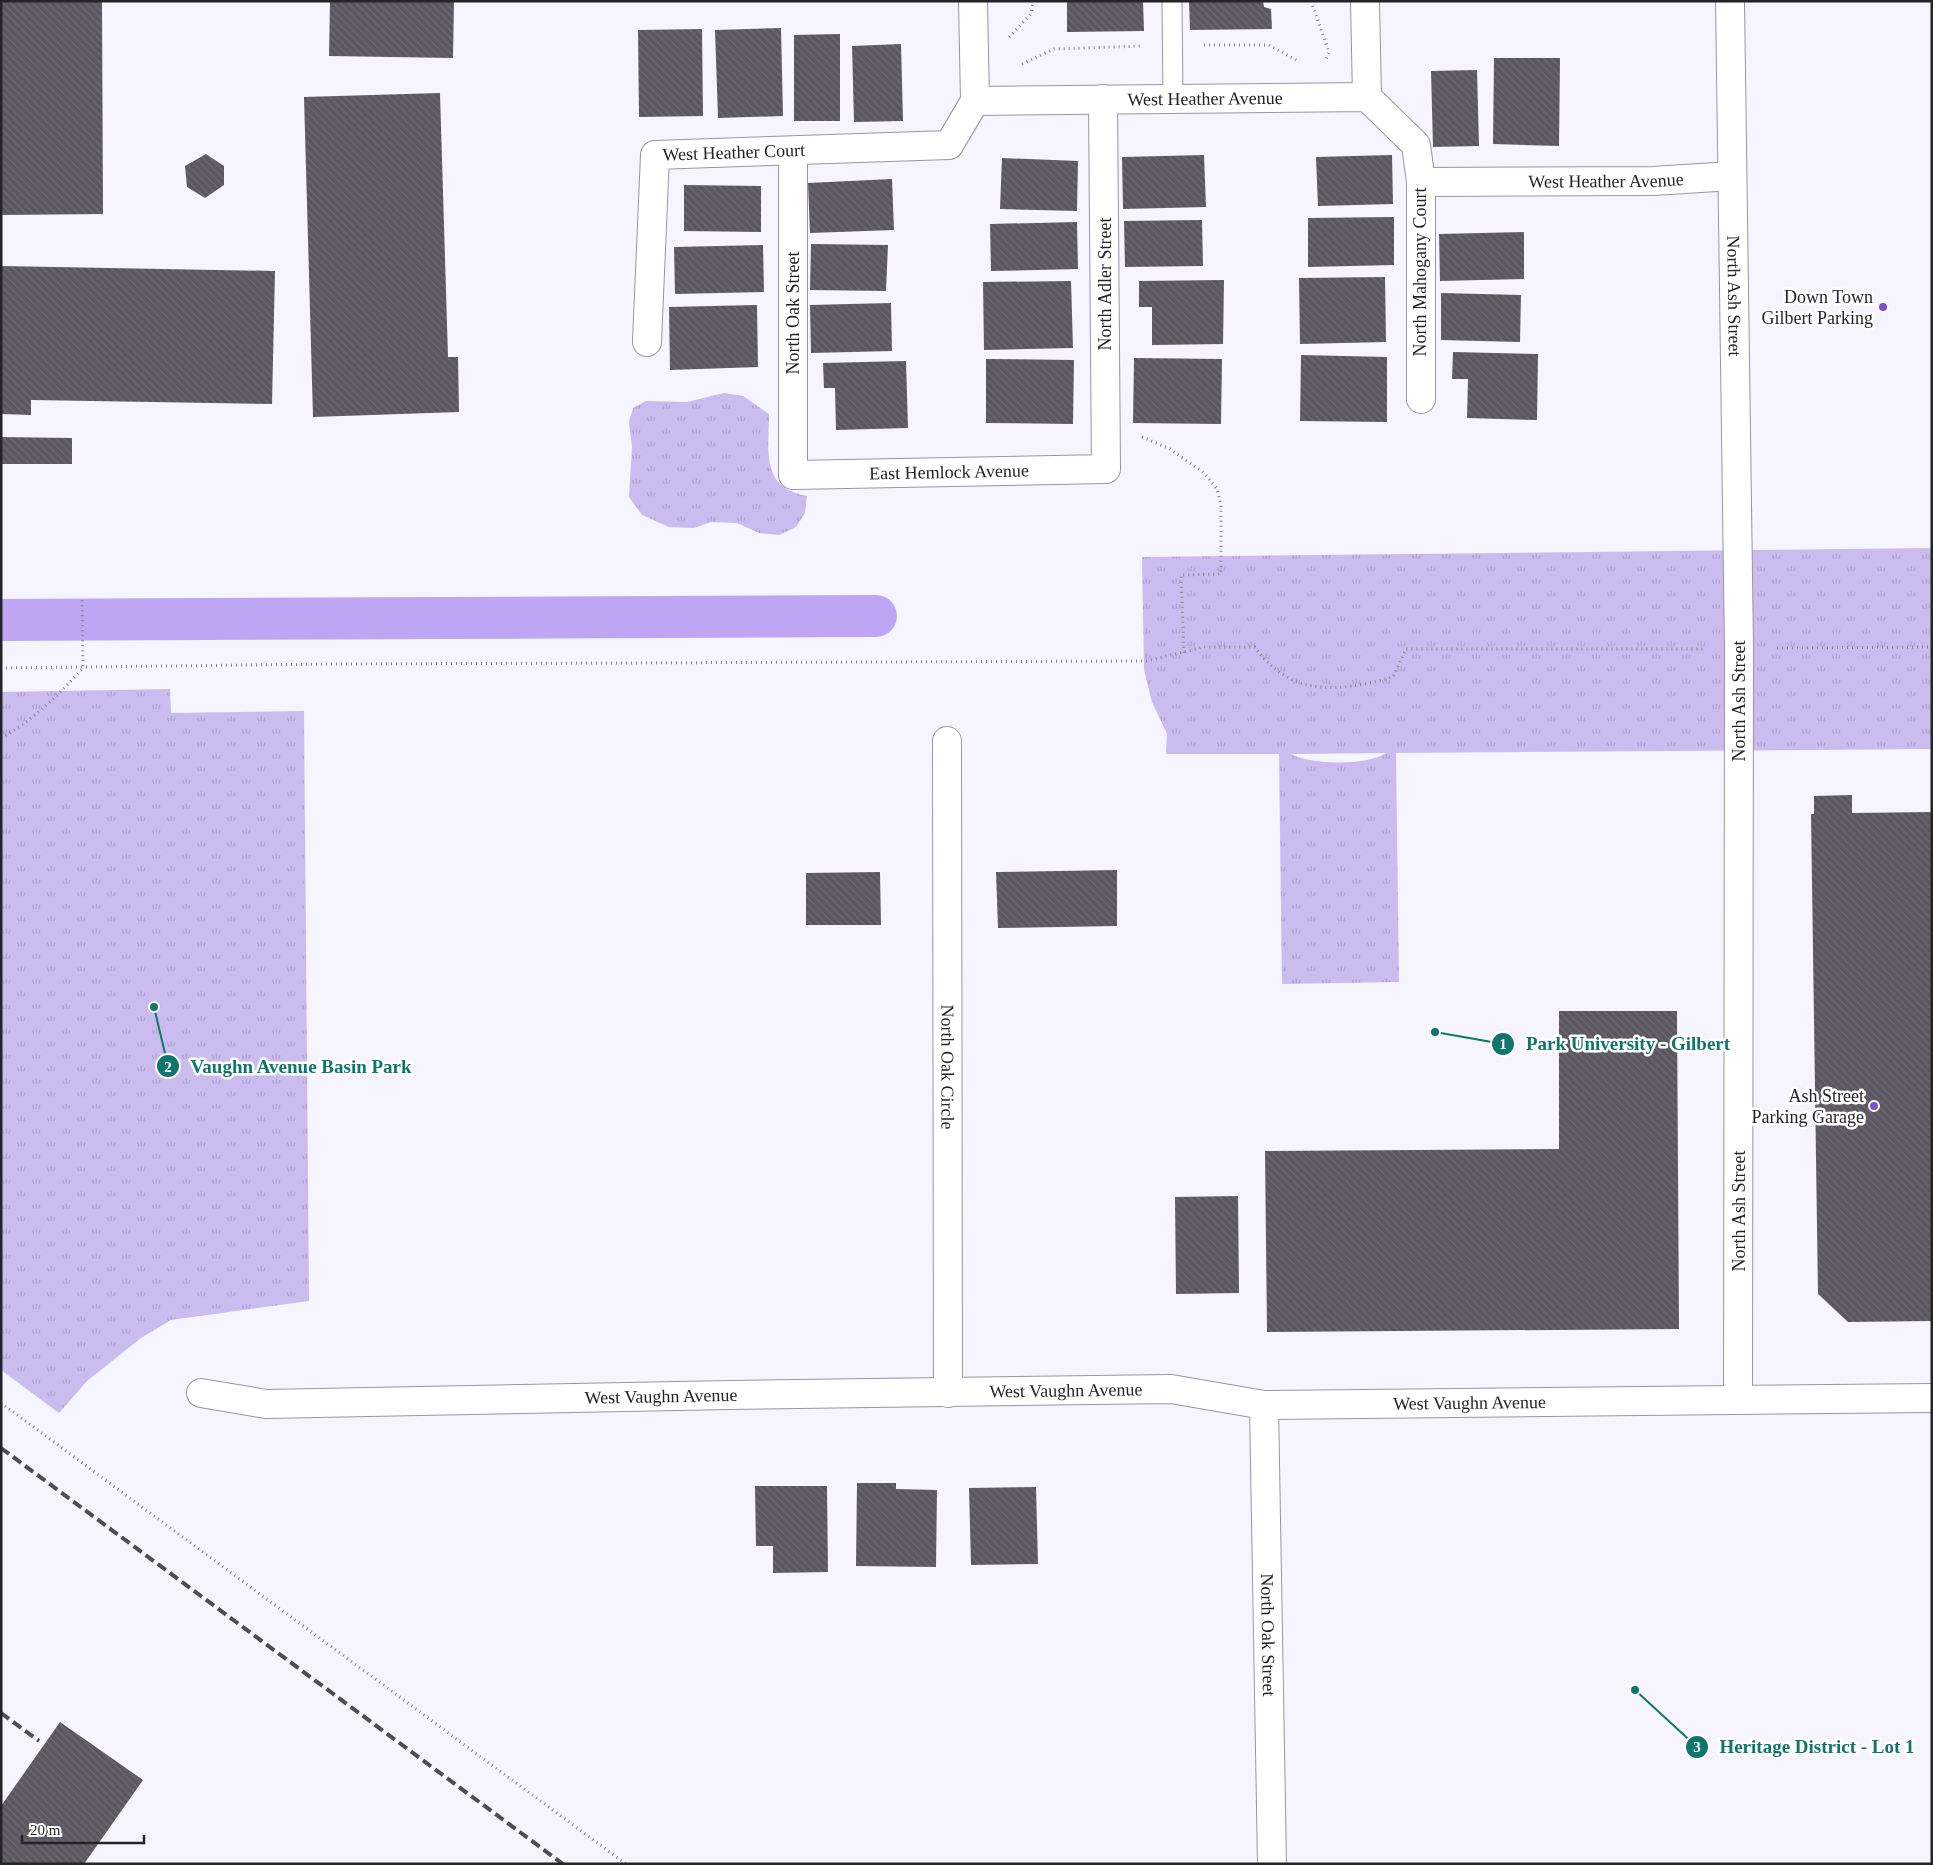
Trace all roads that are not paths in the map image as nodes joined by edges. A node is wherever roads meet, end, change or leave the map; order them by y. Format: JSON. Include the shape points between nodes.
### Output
{"nodes":[{"id":1,"x":973,"y":1,"type":"edge"},
{"id":2,"x":1172,"y":1,"type":"edge"},
{"id":3,"x":1365,"y":1,"type":"edge"},
{"id":4,"x":1730,"y":1,"type":"edge"},
{"id":5,"x":1367,"y":97,"type":"junction"},
{"id":6,"x":1103,"y":99,"type":"junction"},
{"id":7,"x":1173,"y":99,"type":"junction"},
{"id":8,"x":975,"y":101,"type":"junction"},
{"id":9,"x":793,"y":151,"type":"junction"},
{"id":10,"x":1732,"y":176,"type":"junction"},
{"id":11,"x":1421,"y":182,"type":"junction"},
{"id":12,"x":647,"y":342,"type":"dead end"},
{"id":13,"x":1421,"y":399,"type":"dead end"},
{"id":14,"x":1106,"y":469,"type":"joint"},
{"id":15,"x":793,"y":475,"type":"joint"},
{"id":16,"x":947,"y":741,"type":"dead end"},
{"id":17,"x":201,"y":1393,"type":"dead end"},
{"id":18,"x":948,"y":1393,"type":"junction"},
{"id":19,"x":1932,"y":1398,"type":"edge"},
{"id":20,"x":1738,"y":1400,"type":"junction"},
{"id":21,"x":1264,"y":1405,"type":"junction"},
{"id":22,"x":1272,"y":1864,"type":"edge"}],
"edges":[{"from":1,"to":8,"type":"street"},
{"from":2,"to":7,"type":"lane"},
{"from":3,"to":5,"type":"street"},
{"from":4,"to":10,"type":"street","name":"North Ash Street"},
{"from":5,"to":7,"type":"street","name":"West Heather Avenue"},
{"from":5,"to":11,"type":"street","name":"North Mahogany Court","via":[[1416,145]]},
{"from":6,"to":7,"type":"street","name":"West Heather Avenue"},
{"from":6,"to":8,"type":"street","name":"West Heather Avenue"},
{"from":6,"to":14,"type":"street","name":"North Adler Street"},
{"from":8,"to":9,"type":"street","name":"West Heather Court","via":[[950,145]]},
{"from":9,"to":12,"type":"street","name":"West Heather Court","via":[[655,155]]},
{"from":9,"to":15,"type":"street","name":"North Oak Street"},
{"from":10,"to":11,"type":"street","name":"West Heather Avenue","via":[[1653,181]]},
{"from":10,"to":20,"type":"street","name":"North Ash Street","via":[[1739,648]]},
{"from":11,"to":13,"type":"street","name":"North Mahogany Court"},
{"from":14,"to":15,"type":"street","name":"East Hemlock Avenue"},
{"from":16,"to":18,"type":"street","name":"North Oak Circle"},
{"from":17,"to":18,"type":"street","name":"West Vaughn Avenue","via":[[266,1404]]},
{"from":18,"to":21,"type":"street","name":"West Vaughn Avenue","via":[[1171,1389]]},
{"from":19,"to":20,"type":"street","name":"West Vaughn Avenue"},
{"from":20,"to":21,"type":"street","name":"West Vaughn Avenue"},
{"from":21,"to":22,"type":"street","name":"North Oak Street"}]}
